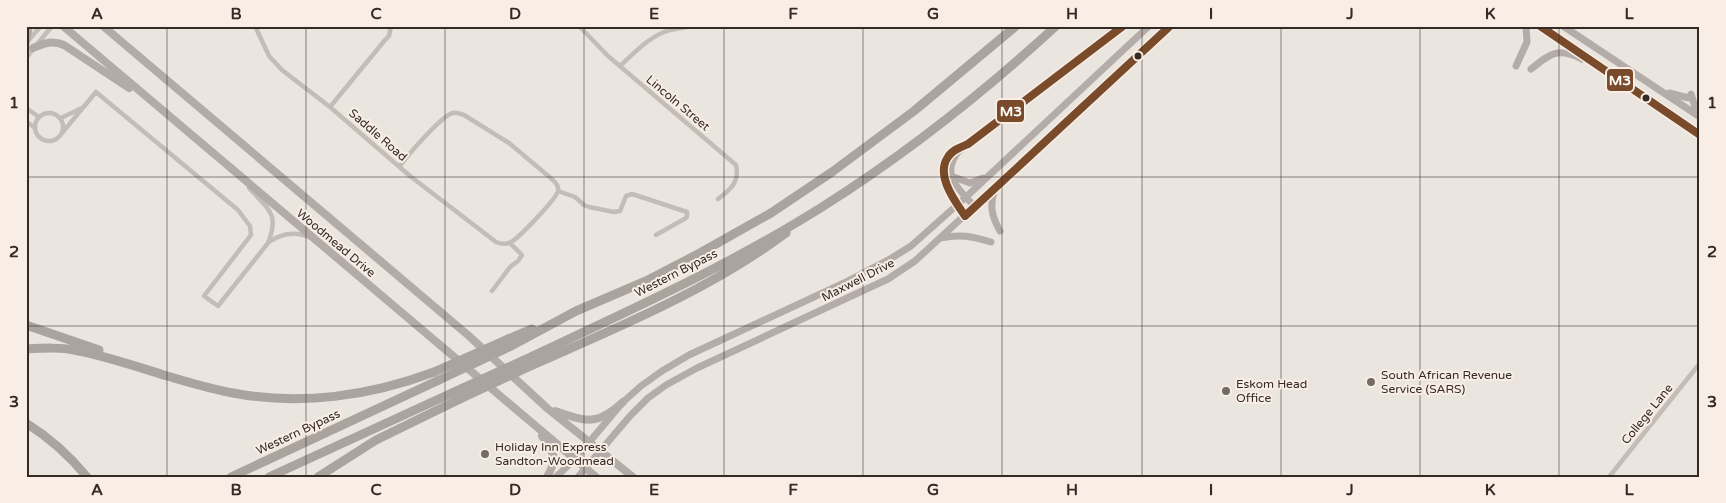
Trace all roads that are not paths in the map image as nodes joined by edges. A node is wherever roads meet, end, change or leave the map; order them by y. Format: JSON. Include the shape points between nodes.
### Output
{"nodes":[{"id":1,"x":29,"y":26,"type":"edge"},
{"id":2,"x":41,"y":26,"type":"edge"},
{"id":3,"x":52,"y":26,"type":"edge"},
{"id":4,"x":63,"y":26,"type":"edge"},
{"id":5,"x":103,"y":26,"type":"edge"},
{"id":6,"x":225,"y":26,"type":"edge"},
{"id":7,"x":231,"y":26,"type":"edge"},
{"id":8,"x":255,"y":26,"type":"edge"},
{"id":9,"x":391,"y":26,"type":"edge"},
{"id":10,"x":579,"y":26,"type":"edge"},
{"id":11,"x":692,"y":26,"type":"edge"},
{"id":12,"x":1016,"y":26,"type":"edge"},
{"id":13,"x":1056,"y":26,"type":"edge"},
{"id":14,"x":1123,"y":26,"type":"edge"},
{"id":15,"x":1148,"y":26,"type":"edge"},
{"id":16,"x":1170,"y":26,"type":"edge"},
{"id":17,"x":1526,"y":26,"type":"edge"},
{"id":18,"x":1564,"y":26,"type":"edge"},
{"id":19,"x":683,"y":27,"type":"edge"},
{"id":20,"x":1545,"y":28,"type":"edge"},
{"id":21,"x":1556,"y":37,"type":"junction"},
{"id":22,"x":29,"y":44,"type":"edge"},
{"id":23,"x":26,"y":58,"type":"edge"},
{"id":24,"x":1597,"y":64,"type":"junction"},
{"id":25,"x":620,"y":66,"type":"junction"},
{"id":26,"x":1516,"y":66,"type":"dead end"},
{"id":27,"x":1105,"y":67,"type":"junction"},
{"id":28,"x":1531,"y":69,"type":"dead end"},
{"id":29,"x":1114,"y":78,"type":"junction"},
{"id":30,"x":1666,"y":94,"type":"junction"},
{"id":31,"x":83,"y":107,"type":"junction"},
{"id":32,"x":158,"y":107,"type":"junction"},
{"id":33,"x":330,"y":107,"type":"junction"},
{"id":34,"x":26,"y":108,"type":"edge"},
{"id":35,"x":1700,"y":116,"type":"edge"},
{"id":36,"x":39,"y":117,"type":"junction"},
{"id":37,"x":61,"y":118,"type":"junction"},
{"id":38,"x":26,"y":121,"type":"edge"},
{"id":39,"x":35,"y":128,"type":"junction"},
{"id":40,"x":62,"y":133,"type":"junction"},
{"id":41,"x":1700,"y":135,"type":"edge"},
{"id":42,"x":968,"y":144,"type":"junction"},
{"id":43,"x":400,"y":166,"type":"junction"},
{"id":44,"x":238,"y":175,"type":"junction"},
{"id":45,"x":951,"y":176,"type":"junction"},
{"id":46,"x":989,"y":176,"type":"junction"},
{"id":47,"x":996,"y":186,"type":"junction"},
{"id":48,"x":558,"y":191,"type":"junction"},
{"id":49,"x":966,"y":197,"type":"junction"},
{"id":50,"x":718,"y":199,"type":"dead end"},
{"id":51,"x":957,"y":205,"type":"junction"},
{"id":52,"x":975,"y":207,"type":"junction"},
{"id":53,"x":965,"y":216,"type":"junction"},
{"id":54,"x":1000,"y":231,"type":"dead end"},
{"id":55,"x":656,"y":235,"type":"dead end"},
{"id":56,"x":940,"y":238,"type":"junction"},
{"id":57,"x":318,"y":242,"type":"junction"},
{"id":58,"x":991,"y":242,"type":"dead end"},
{"id":59,"x":268,"y":243,"type":"junction"},
{"id":60,"x":507,"y":244,"type":"junction"},
{"id":61,"x":492,"y":290,"type":"dead end"},
{"id":62,"x":26,"y":325,"type":"edge"},
{"id":63,"x":509,"y":343,"type":"junction"},
{"id":64,"x":26,"y":349,"type":"edge"},
{"id":65,"x":1700,"y":363,"type":"edge"},
{"id":66,"x":206,"y":387,"type":"junction"},
{"id":67,"x":457,"y":395,"type":"junction"},
{"id":68,"x":623,"y":402,"type":"junction"},
{"id":69,"x":548,"y":409,"type":"junction"},
{"id":70,"x":26,"y":423,"type":"edge"},
{"id":71,"x":533,"y":424,"type":"junction"},
{"id":72,"x":589,"y":441,"type":"junction"},
{"id":73,"x":601,"y":451,"type":"junction"},
{"id":74,"x":575,"y":459,"type":"junction"},
{"id":75,"x":586,"y":468,"type":"junction"},
{"id":76,"x":87,"y":477,"type":"edge"},
{"id":77,"x":231,"y":477,"type":"edge"},
{"id":78,"x":269,"y":477,"type":"edge"},
{"id":79,"x":318,"y":477,"type":"edge"},
{"id":80,"x":548,"y":477,"type":"edge"},
{"id":81,"x":556,"y":477,"type":"edge"},
{"id":82,"x":578,"y":477,"type":"edge"},
{"id":83,"x":596,"y":477,"type":"edge"},
{"id":84,"x":633,"y":477,"type":"edge"},
{"id":85,"x":1609,"y":477,"type":"edge"}],
"edges":[{"from":1,"to":22,"type":"main road"},
{"from":2,"to":22,"type":"street"},
{"from":3,"to":22,"type":"street"},
{"from":4,"to":32,"type":"main road","name":"Woodmead Drive"},
{"from":5,"to":69,"type":"main road","name":"Woodmead Drive","via":[[469,336]]},
{"from":6,"to":7,"type":"street"},
{"from":8,"to":33,"type":"street","name":"Saddle Road","via":[[275,63]]},
{"from":9,"to":33,"type":"street","via":[[385,40]]},
{"from":10,"to":25,"type":"street","name":"Lincoln Street"},
{"from":11,"to":19,"type":"street"},
{"from":12,"to":63,"type":"highway","name":"Western Bypass","via":[[914,112],[771,214],[654,277]]},
{"from":13,"to":67,"type":"highway","name":"Western Bypass","bridge":true,"via":[[931,132],[821,208],[710,271],[524,365]]},
{"from":14,"to":42,"type":"main road"},
{"from":15,"to":27,"type":"main road","name":"Maxwell Drive"},
{"from":16,"to":29,"type":"main road","name":"Maxwell Drive"},
{"from":17,"to":26,"type":"main road","via":[[1527,42]]},
{"from":18,"to":21,"type":"street"},
{"from":18,"to":30,"type":"main road"},
{"from":19,"to":25,"type":"street","via":[[659,34]]},
{"from":20,"to":21,"type":"main road"},
{"from":21,"to":24,"type":"main road"},
{"from":22,"to":23,"type":"street"},
{"from":22,"to":32,"type":"main road","via":[[55,42],[64,45]]},
{"from":24,"to":28,"type":"main road","via":[[1561,52],[1546,57]]},
{"from":24,"to":41,"type":"main road"},
{"from":25,"to":50,"type":"street","name":"Lincoln Street","via":[[736,165],[734,185]]},
{"from":27,"to":29,"type":"main road"},
{"from":27,"to":46,"type":"main road","name":"Maxwell Drive"},
{"from":29,"to":47,"type":"main road","name":"Maxwell Drive"},
{"from":30,"to":35,"type":"main road"},
{"from":30,"to":35,"type":"main road","via":[[1690,96]]},
{"from":31,"to":37,"type":"street"},
{"from":31,"to":40,"type":"street"},
{"from":31,"to":59,"type":"street","via":[[96,92],[247,221],[251,231],[249,239],[204,296],[218,306]]},
{"from":32,"to":44,"type":"main road","name":"Woodmead Drive"},
{"from":33,"to":43,"type":"street","name":"Saddle Road"},
{"from":34,"to":36,"type":"street"},
{"from":36,"to":37,"type":"street","via":[[53,113]]},
{"from":36,"to":39,"type":"street"},
{"from":37,"to":40,"type":"street","via":[[64,125]]},
{"from":38,"to":39,"type":"street"},
{"from":39,"to":40,"type":"street","via":[[44,141],[53,141]]},
{"from":42,"to":45,"type":"main road","via":[[954,157]]},
{"from":42,"to":51,"type":"main road","via":[[952,151],[944,161],[946,180]]},
{"from":43,"to":48,"type":"street","via":[[446,116],[457,113],[509,143],[555,182]]},
{"from":43,"to":60,"type":"street","name":"Saddle Road","via":[[490,238],[499,244]]},
{"from":44,"to":57,"type":"main road","name":"Woodmead Drive"},
{"from":44,"to":59,"type":"street","via":[[273,217]]},
{"from":45,"to":46,"type":"main road","via":[[971,183]]},
{"from":45,"to":49,"type":"main road"},
{"from":46,"to":49,"type":"main road","name":"Maxwell Drive"},
{"from":47,"to":52,"type":"main road","name":"Maxwell Drive"},
{"from":47,"to":54,"type":"main road","via":[[992,211]]},
{"from":48,"to":55,"type":"street","via":[[589,207],[614,212],[620,211],[626,196],[632,194],[687,212],[686,218]]},
{"from":48,"to":60,"type":"street","via":[[553,201]]},
{"from":49,"to":51,"type":"main road","name":"Maxwell Drive"},
{"from":49,"to":52,"type":"main road"},
{"from":51,"to":53,"type":"main road"},
{"from":51,"to":68,"type":"main road","name":"Maxwell Drive","via":[[916,243],[894,257],[682,359],[648,380]]},
{"from":52,"to":53,"type":"main road","name":"Maxwell Drive"},
{"from":53,"to":56,"type":"main road","name":"Maxwell Drive"},
{"from":56,"to":58,"type":"main road","via":[[961,235]]},
{"from":56,"to":73,"type":"main road","name":"Maxwell Drive","via":[[888,280],[666,385],[630,416]]},
{"from":57,"to":59,"type":"street","via":[[307,236],[282,234]]},
{"from":57,"to":71,"type":"main road","name":"Woodmead Drive"},
{"from":60,"to":61,"type":"street","via":[[522,255]]},
{"from":62,"to":66,"type":"highway"},
{"from":63,"to":66,"type":"highway","bridge":true,"via":[[434,372],[368,392],[302,399],[256,396]]},
{"from":63,"to":77,"type":"highway","name":"Western Bypass","bridge":true,"via":[[440,380]]},
{"from":64,"to":66,"type":"highway","via":[[79,350]]},
{"from":65,"to":85,"type":"street","name":"College Lane"},
{"from":67,"to":78,"type":"highway","name":"Western Bypass"},
{"from":67,"to":79,"type":"highway"},
{"from":68,"to":69,"type":"main road","via":[[596,420]]},
{"from":68,"to":72,"type":"main road","name":"Maxwell Drive"},
{"from":69,"to":72,"type":"main road","name":"Woodmead Drive"},
{"from":70,"to":76,"type":"highway","via":[[64,451]]},
{"from":71,"to":74,"type":"main road","name":"Woodmead Drive"},
{"from":71,"to":80,"type":"main road","via":[[553,453]]},
{"from":72,"to":73,"type":"main road","name":"Woodmead Drive"},
{"from":72,"to":74,"type":"main road","name":"Maxwell Drive"},
{"from":73,"to":75,"type":"main road","name":"Maxwell Drive"},
{"from":73,"to":84,"type":"main road","name":"Woodmead Drive"},
{"from":74,"to":75,"type":"main road","name":"Woodmead Drive"},
{"from":74,"to":81,"type":"main road","name":"Maxwell Drive"},
{"from":75,"to":82,"type":"main road","name":"Maxwell Drive"},
{"from":75,"to":83,"type":"main road","name":"Woodmead Drive"}]}
